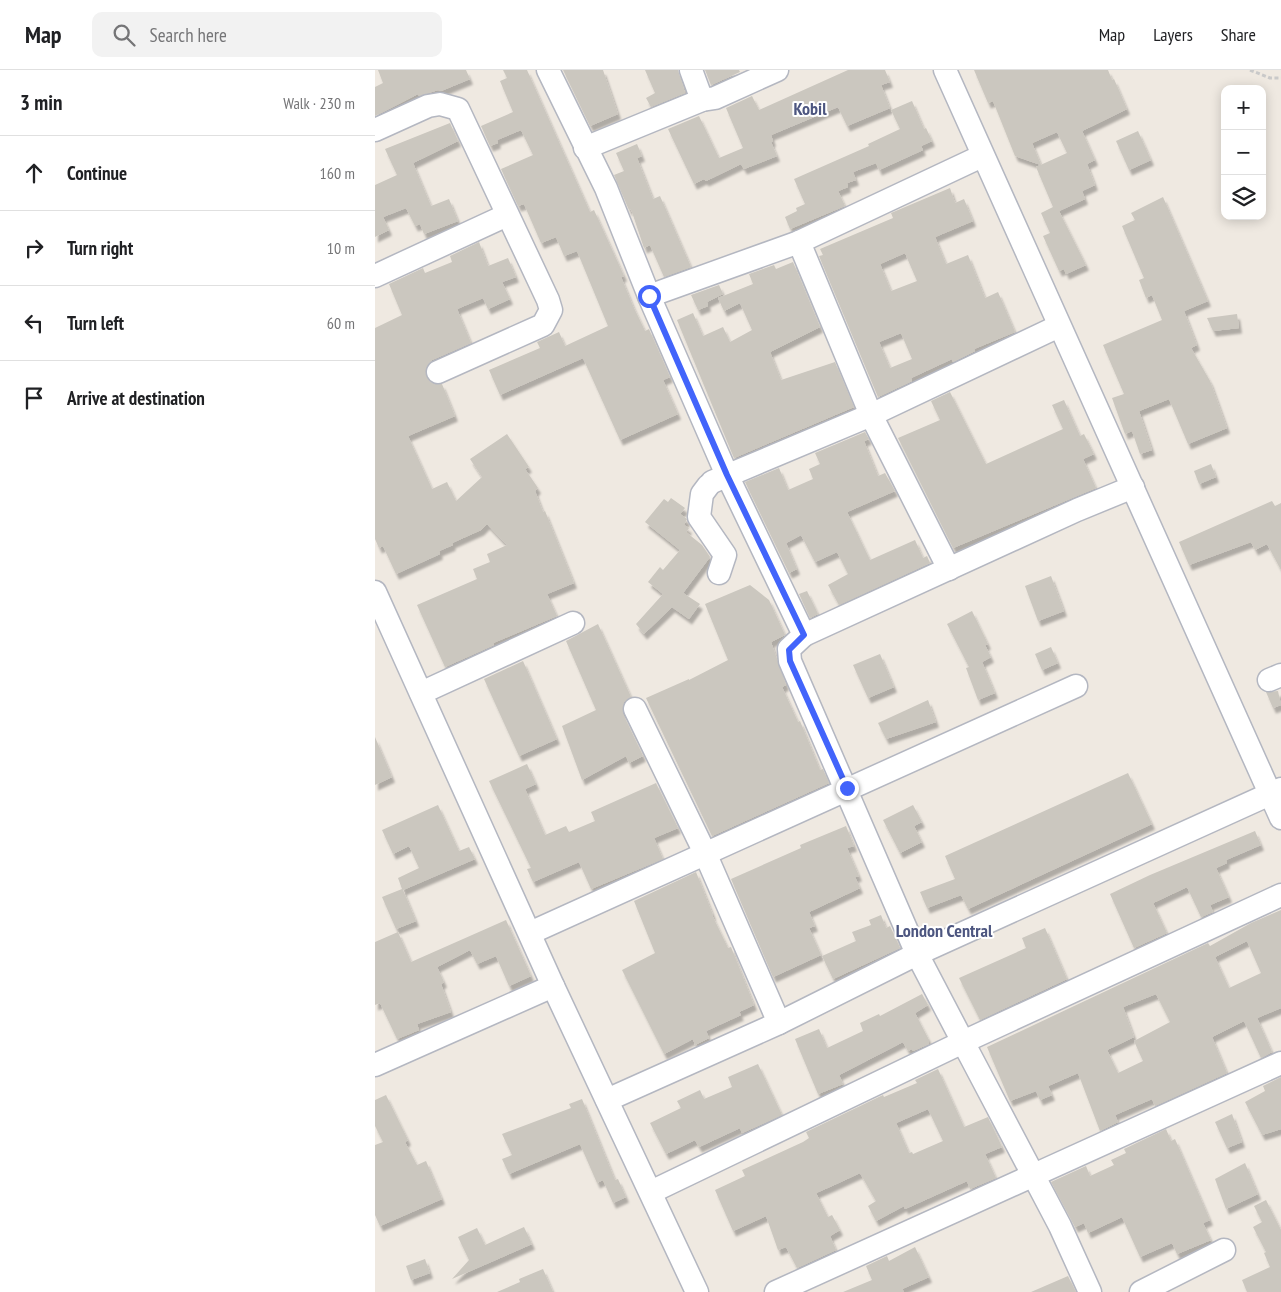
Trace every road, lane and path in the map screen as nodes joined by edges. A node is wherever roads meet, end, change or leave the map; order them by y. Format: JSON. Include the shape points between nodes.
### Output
{"nodes":[{"id":1,"x":548,"y":70,"type":"edge"},
{"id":2,"x":691,"y":70,"type":"edge"},
{"id":3,"x":777,"y":70,"type":"edge"},
{"id":4,"x":945,"y":70,"type":"edge"},
{"id":5,"x":1250,"y":70,"type":"edge"},
{"id":6,"x":1281,"y":78,"type":"edge"},
{"id":7,"x":702,"y":100,"type":"junction"},
{"id":8,"x":375,"y":130,"type":"edge"},
{"id":9,"x":585,"y":148,"type":"junction"},
{"id":10,"x":982,"y":156,"type":"junction"},
{"id":11,"x":507,"y":215,"type":"junction"},
{"id":12,"x":799,"y":242,"type":"junction"},
{"id":13,"x":375,"y":276,"type":"edge"},
{"id":14,"x":649,"y":296,"type":"junction"},
{"id":15,"x":1059,"y":326,"type":"junction"},
{"id":16,"x":438,"y":372,"type":"dead end"},
{"id":17,"x":871,"y":415,"type":"junction"},
{"id":18,"x":715,"y":481,"type":"junction"},
{"id":19,"x":1133,"y":487,"type":"junction"},
{"id":20,"x":949,"y":569,"type":"junction"},
{"id":21,"x":719,"y":573,"type":"dead end"},
{"id":22,"x":375,"y":592,"type":"edge"},
{"id":23,"x":573,"y":623,"type":"dead end"},
{"id":24,"x":804,"y":635,"type":"junction"},
{"id":25,"x":1076,"y":686,"type":"dead end"},
{"id":26,"x":421,"y":693,"type":"junction"},
{"id":27,"x":635,"y":709,"type":"dead end"},
{"id":28,"x":847,"y":788,"type":"junction"},
{"id":29,"x":1276,"y":791,"type":"edge"},
{"id":30,"x":1281,"y":818,"type":"edge"},
{"id":31,"x":705,"y":853,"type":"junction"},
{"id":32,"x":1281,"y":895,"type":"edge"},
{"id":33,"x":530,"y":933,"type":"junction"},
{"id":34,"x":917,"y":954,"type":"junction"},
{"id":35,"x":553,"y":986,"type":"junction"},
{"id":36,"x":779,"y":1023,"type":"junction"},
{"id":37,"x":963,"y":1042,"type":"junction"},
{"id":38,"x":1281,"y":1063,"type":"edge"},
{"id":39,"x":375,"y":1065,"type":"edge"},
{"id":40,"x":607,"y":1100,"type":"junction"},
{"id":41,"x":1033,"y":1174,"type":"junction"},
{"id":42,"x":651,"y":1192,"type":"junction"},
{"id":43,"x":1224,"y":1250,"type":"dead end"},
{"id":44,"x":697,"y":1292,"type":"edge"},
{"id":45,"x":776,"y":1292,"type":"edge"},
{"id":46,"x":1090,"y":1292,"type":"edge"},
{"id":47,"x":1141,"y":1292,"type":"edge"}],
"edges":[{"from":1,"to":9,"type":"street"},
{"from":2,"to":7,"type":"street"},
{"from":3,"to":7,"type":"street","via":[[715,98]]},
{"from":4,"to":10,"type":"street"},
{"from":5,"to":6,"type":"path","via":[[1270,78]]},
{"from":7,"to":9,"type":"street"},
{"from":8,"to":11,"type":"street","via":[[428,106],[440,104],[458,109]]},
{"from":9,"to":14,"type":"street","via":[[606,188]]},
{"from":10,"to":12,"type":"street"},
{"from":10,"to":15,"type":"street"},
{"from":11,"to":13,"type":"street"},
{"from":11,"to":16,"type":"street","via":[[548,300],[549,318],[543,326]]},
{"from":12,"to":14,"type":"street"},
{"from":12,"to":17,"type":"street"},
{"from":14,"to":18,"type":"street"},
{"from":15,"to":17,"type":"street"},
{"from":15,"to":19,"type":"street"},
{"from":17,"to":18,"type":"street"},
{"from":17,"to":20,"type":"street"},
{"from":18,"to":21,"type":"street","via":[[702,494],[699,517],[725,554]]},
{"from":18,"to":24,"type":"street"},
{"from":19,"to":20,"type":"street"},
{"from":19,"to":29,"type":"street"},
{"from":20,"to":24,"type":"street"},
{"from":22,"to":26,"type":"street"},
{"from":23,"to":26,"type":"street"},
{"from":24,"to":28,"type":"street","via":[[789,650],[790,661]]},
{"from":25,"to":28,"type":"street"},
{"from":26,"to":33,"type":"street"},
{"from":27,"to":31,"type":"street"},
{"from":28,"to":31,"type":"street"},
{"from":28,"to":34,"type":"street"},
{"from":29,"to":30,"type":"street"},
{"from":29,"to":34,"type":"street"},
{"from":31,"to":33,"type":"street"},
{"from":31,"to":36,"type":"street"},
{"from":32,"to":37,"type":"street"},
{"from":33,"to":35,"type":"street"},
{"from":34,"to":36,"type":"street"},
{"from":34,"to":37,"type":"street"},
{"from":35,"to":39,"type":"street"},
{"from":35,"to":40,"type":"street"},
{"from":36,"to":40,"type":"street"},
{"from":37,"to":41,"type":"street"},
{"from":37,"to":42,"type":"street"},
{"from":38,"to":41,"type":"street"},
{"from":40,"to":42,"type":"street"},
{"from":41,"to":45,"type":"street"},
{"from":41,"to":46,"type":"street"},
{"from":42,"to":44,"type":"street"},
{"from":43,"to":47,"type":"street"}]}
